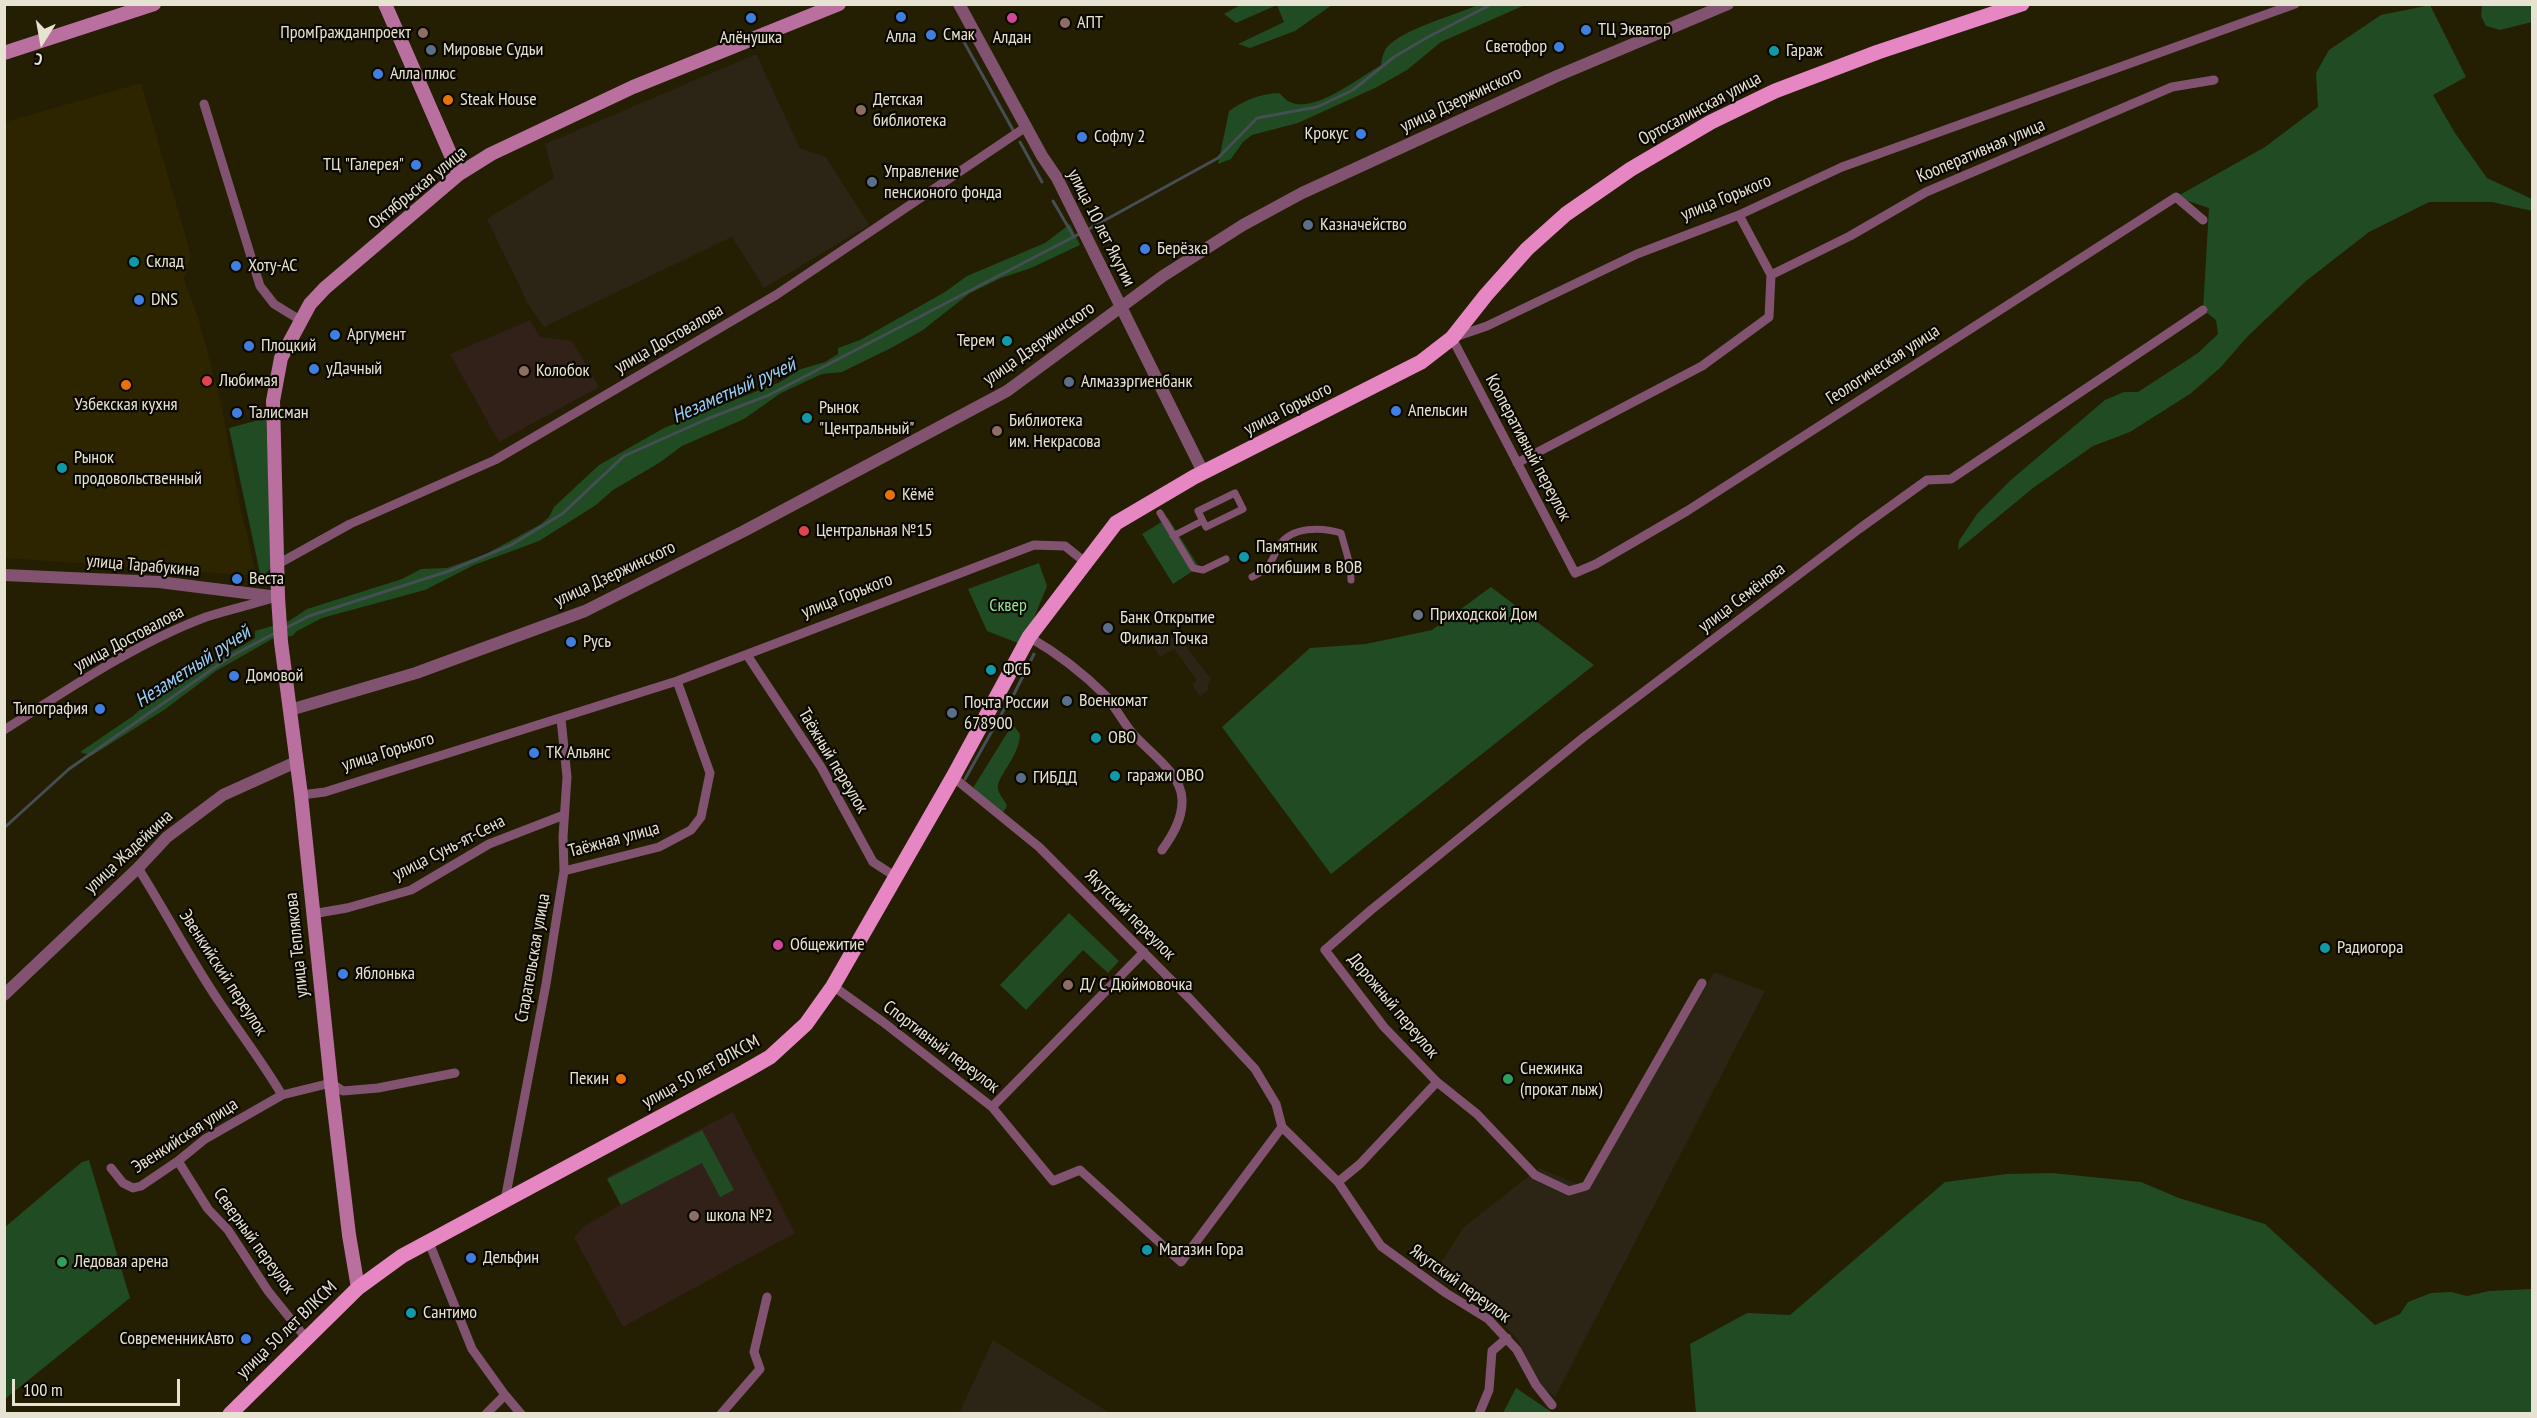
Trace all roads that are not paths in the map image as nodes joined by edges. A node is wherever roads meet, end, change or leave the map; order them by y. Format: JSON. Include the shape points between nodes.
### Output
{"nodes":[{"id":1,"x":154,"y":4,"type":"edge"},
{"id":2,"x":385,"y":4,"type":"edge"},
{"id":3,"x":839,"y":4,"type":"edge"},
{"id":4,"x":959,"y":4,"type":"edge"},
{"id":5,"x":2022,"y":4,"type":"edge"},
{"id":6,"x":2295,"y":4,"type":"edge"},
{"id":7,"x":1725,"y":5,"type":"edge"},
{"id":8,"x":129,"y":8,"type":"edge"},
{"id":9,"x":4,"y":52,"type":"edge"},
{"id":10,"x":2214,"y":80,"type":"dead end"},
{"id":11,"x":204,"y":104,"type":"dead end"},
{"id":12,"x":1026,"y":127,"type":"junction"},
{"id":13,"x":459,"y":174,"type":"junction"},
{"id":14,"x":1739,"y":215,"type":"junction"},
{"id":15,"x":2203,"y":220,"type":"dead end"},
{"id":16,"x":1770,"y":275,"type":"junction"},
{"id":17,"x":1120,"y":308,"type":"junction"},
{"id":18,"x":2203,"y":310,"type":"dead end"},
{"id":19,"x":300,"y":320,"type":"junction"},
{"id":20,"x":1452,"y":338,"type":"junction"},
{"id":21,"x":1517,"y":463,"type":"junction"},
{"id":22,"x":1203,"y":472,"type":"junction"},
{"id":23,"x":1160,"y":513,"type":"dead end"},
{"id":24,"x":1203,"y":521,"type":"junction"},
{"id":25,"x":1173,"y":536,"type":"junction"},
{"id":26,"x":1226,"y":559,"type":"dead end"},
{"id":27,"x":1085,"y":562,"type":"junction"},
{"id":28,"x":278,"y":564,"type":"junction"},
{"id":29,"x":1575,"y":573,"type":"joint"},
{"id":30,"x":4,"y":575,"type":"edge"},
{"id":31,"x":1252,"y":577,"type":"dead end"},
{"id":32,"x":1351,"y":580,"type":"dead end"},
{"id":33,"x":278,"y":597,"type":"junction"},
{"id":34,"x":1029,"y":637,"type":"junction"},
{"id":35,"x":747,"y":655,"type":"junction"},
{"id":36,"x":677,"y":681,"type":"junction"},
{"id":37,"x":290,"y":710,"type":"junction"},
{"id":38,"x":561,"y":719,"type":"junction"},
{"id":39,"x":4,"y":730,"type":"edge"},
{"id":40,"x":296,"y":762,"type":"junction"},
{"id":41,"x":953,"y":777,"type":"junction"},
{"id":42,"x":301,"y":795,"type":"junction"},
{"id":43,"x":564,"y":815,"type":"junction"},
{"id":44,"x":1162,"y":850,"type":"dead end"},
{"id":45,"x":138,"y":868,"type":"junction"},
{"id":46,"x":564,"y":871,"type":"junction"},
{"id":47,"x":896,"y":877,"type":"junction"},
{"id":48,"x":312,"y":914,"type":"junction"},
{"id":49,"x":1325,"y":950,"type":"joint"},
{"id":50,"x":1144,"y":952,"type":"junction"},
{"id":51,"x":1702,"y":983,"type":"dead end"},
{"id":52,"x":832,"y":986,"type":"junction"},
{"id":53,"x":4,"y":994,"type":"edge"},
{"id":54,"x":455,"y":1074,"type":"dead end"},
{"id":55,"x":1437,"y":1082,"type":"junction"},
{"id":56,"x":331,"y":1083,"type":"junction"},
{"id":57,"x":282,"y":1095,"type":"junction"},
{"id":58,"x":992,"y":1107,"type":"junction"},
{"id":59,"x":1282,"y":1127,"type":"junction"},
{"id":60,"x":178,"y":1161,"type":"junction"},
{"id":61,"x":111,"y":1168,"type":"dead end"},
{"id":62,"x":1338,"y":1182,"type":"junction"},
{"id":63,"x":505,"y":1200,"type":"junction"},
{"id":64,"x":428,"y":1240,"type":"junction"},
{"id":65,"x":358,"y":1288,"type":"junction"},
{"id":66,"x":767,"y":1297,"type":"dead end"},
{"id":67,"x":306,"y":1338,"type":"junction"},
{"id":68,"x":1507,"y":1338,"type":"junction"},
{"id":69,"x":504,"y":1395,"type":"junction"},
{"id":70,"x":1552,"y":1405,"type":"dead end"},
{"id":71,"x":237,"y":1411,"type":"edge"},
{"id":72,"x":486,"y":1413,"type":"edge"},
{"id":73,"x":521,"y":1413,"type":"edge"},
{"id":74,"x":721,"y":1413,"type":"edge"},
{"id":75,"x":1479,"y":1413,"type":"edge"}],
"edges":[{"from":1,"to":8,"type":"main road"},
{"from":2,"to":13,"type":"main road"},
{"from":3,"to":13,"type":"main road","name":"Октябрьская улица","via":[[633,87],[517,140]]},
{"from":4,"to":12,"type":"street","name":"улица 10 лет Якутии"},
{"from":5,"to":20,"type":"main road","name":"Ортосалинская улица","via":[[1865,56],[1775,91],[1711,122],[1631,169],[1566,214],[1527,249]]},
{"from":6,"to":14,"type":"street","name":"улица Горького","via":[[1842,167]]},
{"from":7,"to":17,"type":"street","name":"улица Дзержинского","via":[[1557,76],[1302,193],[1242,225]]},
{"from":8,"to":9,"type":"main road"},
{"from":10,"to":16,"type":"street","name":"Кооперативная улица","via":[[2172,87],[1926,192],[1850,236]]},
{"from":11,"to":19,"type":"street","via":[[260,286],[274,304]]},
{"from":12,"to":17,"type":"street","name":"улица 10 лет Якутии","via":[[1057,178]]},
{"from":12,"to":28,"type":"street","name":"улица Достовалова","via":[[776,295],[495,460],[350,524]]},
{"from":13,"to":19,"type":"main road","name":"Октябрьская улица","via":[[325,288]]},
{"from":14,"to":16,"type":"street"},
{"from":14,"to":20,"type":"street","name":"улица Горького","via":[[1637,254],[1487,326]]},
{"from":15,"to":29,"type":"street","name":"Геологическая улица","via":[[2176,197],[1687,511]]},
{"from":16,"to":21,"type":"street","via":[[1769,317],[1702,366]]},
{"from":17,"to":22,"type":"street","name":"улица 10 лет Якутии"},
{"from":17,"to":37,"type":"street","name":"улица Дзержинского","via":[[1007,392],[585,612],[416,673]]},
{"from":18,"to":49,"type":"street","name":"улица Семёнова","via":[[1951,479],[1927,480],[1859,529],[1584,737]]},
{"from":19,"to":28,"type":"main road","name":"Октябрьская улица","via":[[281,358],[273,401]]},
{"from":20,"to":21,"type":"street","name":"Кооперативный переулок"},
{"from":20,"to":22,"type":"main road","name":"улица Горького","via":[[1421,362]]},
{"from":21,"to":29,"type":"street","name":"Кооперативный переулок"},
{"from":22,"to":27,"type":"main road","name":"улица Горького","via":[[1116,523]]},
{"from":23,"to":25,"type":"street"},
{"from":24,"to":24,"type":"street","via":[[1198,511],[1235,493],[1243,509],[1206,527]]},
{"from":24,"to":25,"type":"street"},
{"from":25,"to":26,"type":"street","via":[[1193,568],[1203,570]]},
{"from":27,"to":34,"type":"main road","name":"улица 50 лет ВЛКСМ"},
{"from":27,"to":35,"type":"street","name":"улица Горького","via":[[1065,546],[1034,546]]},
{"from":28,"to":33,"type":"main road","name":"Октябрьская улица"},
{"from":30,"to":33,"type":"street","name":"улица Тарабукина","via":[[159,582]]},
{"from":31,"to":32,"type":"street","via":[[1266,570],[1280,545],[1294,534],[1327,528],[1341,533]]},
{"from":33,"to":37,"type":"main road","name":"улица Теплякова"},
{"from":33,"to":39,"type":"street","name":"улица Достовалова","via":[[205,618],[140,648]]},
{"from":34,"to":41,"type":"main road","name":"улица 50 лет ВЛКСМ"},
{"from":34,"to":44,"type":"street","via":[[1072,665],[1107,697],[1132,732],[1170,770],[1182,797],[1174,833]]},
{"from":35,"to":36,"type":"street","name":"улица Горького"},
{"from":35,"to":47,"type":"street","name":"Таёжный переулок","via":[[821,767],[873,862]]},
{"from":36,"to":38,"type":"street","name":"улица Горького"},
{"from":36,"to":46,"type":"street","name":"Таёжная улица","via":[[710,773],[701,817],[691,830],[659,847]]},
{"from":37,"to":40,"type":"main road","name":"улица Теплякова"},
{"from":38,"to":42,"type":"street","name":"улица Горького","via":[[325,792]]},
{"from":38,"to":43,"type":"street","name":"Старательская улица","via":[[567,777]]},
{"from":40,"to":42,"type":"main road","name":"улица Теплякова"},
{"from":40,"to":45,"type":"street","name":"улица Жадейкина","via":[[223,795],[167,837]]},
{"from":41,"to":47,"type":"main road","name":"улица 50 лет ВЛКСМ"},
{"from":41,"to":50,"type":"street","name":"Якутский переулок","via":[[1039,847]]},
{"from":42,"to":48,"type":"main road","name":"улица Теплякова"},
{"from":43,"to":46,"type":"street","name":"Старательская улица"},
{"from":43,"to":48,"type":"street","name":"улица Сунь-ят-Сена","via":[[489,844],[411,890]]},
{"from":45,"to":53,"type":"street","name":"улица Жадейкина"},
{"from":45,"to":57,"type":"street","name":"Эвенкийский переулок","via":[[167,920]]},
{"from":46,"to":63,"type":"street","name":"Старательская улица"},
{"from":47,"to":52,"type":"main road","name":"улица 50 лет ВЛКСМ"},
{"from":48,"to":56,"type":"main road","name":"улица Теплякова"},
{"from":49,"to":55,"type":"street","name":"Дорожный переулок","via":[[1384,1028]]},
{"from":50,"to":58,"type":"street"},
{"from":50,"to":59,"type":"street","name":"Якутский переулок","via":[[1255,1069],[1276,1104]]},
{"from":51,"to":55,"type":"street","name":"Дорожный переулок","via":[[1586,1186],[1569,1191],[1535,1175],[1477,1114]]},
{"from":52,"to":58,"type":"street","name":"Спортивный переулок"},
{"from":52,"to":63,"type":"main road","name":"улица 50 лет ВЛКСМ","via":[[806,1024],[770,1057]]},
{"from":54,"to":56,"type":"street","name":"Эвенкийская улица","via":[[344,1091]]},
{"from":55,"to":62,"type":"street","name":"Дорожный переулок"},
{"from":56,"to":57,"type":"street","name":"Эвенкийская улица"},
{"from":56,"to":65,"type":"main road","name":"улица Теплякова"},
{"from":57,"to":60,"type":"street","name":"Эвенкийская улица","via":[[205,1139]]},
{"from":58,"to":59,"type":"street","name":"Спортивный переулок","via":[[1053,1181],[1080,1170],[1181,1262]]},
{"from":59,"to":62,"type":"street","name":"Якутский переулок"},
{"from":60,"to":61,"type":"street","name":"Эвенкийская улица","via":[[133,1188],[123,1183]]},
{"from":60,"to":67,"type":"street","name":"Северный переулок","via":[[208,1209],[228,1230],[268,1291]]},
{"from":62,"to":68,"type":"street","name":"Якутский переулок","via":[[1389,1254],[1488,1319]]},
{"from":63,"to":64,"type":"main road","name":"улица 50 лет ВЛКСМ"},
{"from":64,"to":65,"type":"main road","name":"улица 50 лет ВЛКСМ"},
{"from":64,"to":69,"type":"street","via":[[472,1349]]},
{"from":65,"to":67,"type":"main road","name":"улица 50 лет ВЛКСМ"},
{"from":66,"to":74,"type":"street","via":[[754,1352],[760,1369]]},
{"from":67,"to":71,"type":"main road","name":"улица 50 лет ВЛКСМ"},
{"from":68,"to":70,"type":"street","name":"Якутский переулок"},
{"from":68,"to":75,"type":"street","via":[[1492,1351],[1489,1390]]},
{"from":69,"to":72,"type":"street"},
{"from":69,"to":73,"type":"street"}]}
